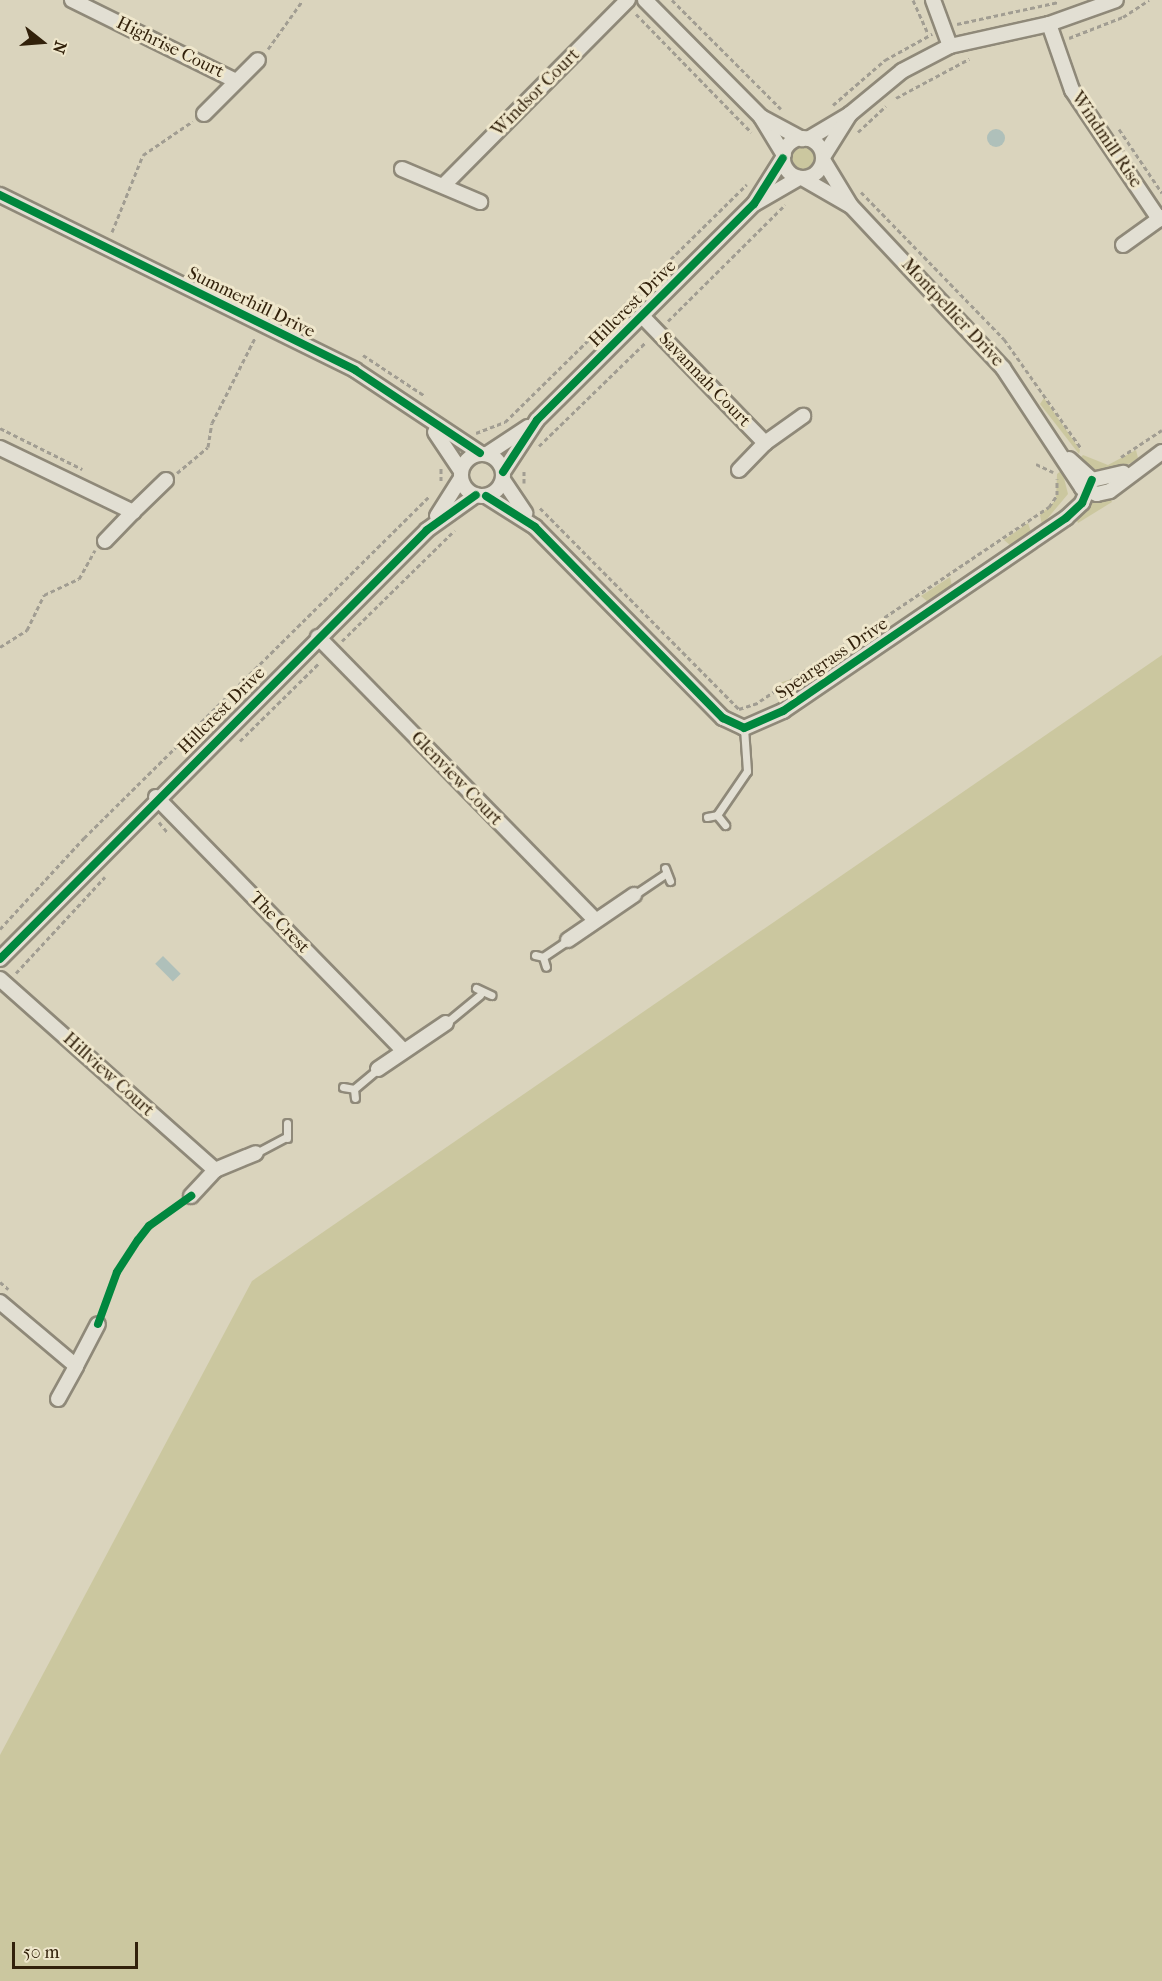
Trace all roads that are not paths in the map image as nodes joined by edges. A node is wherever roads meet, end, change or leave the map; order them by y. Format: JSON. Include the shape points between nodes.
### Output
{"nodes":[{"id":1,"x":72,"y":0,"type":"edge"},
{"id":2,"x":645,"y":0,"type":"edge"},
{"id":3,"x":933,"y":0,"type":"edge"},
{"id":4,"x":1116,"y":0,"type":"edge"},
{"id":5,"x":627,"y":2,"type":"edge"},
{"id":6,"x":1049,"y":24,"type":"junction"},
{"id":7,"x":950,"y":46,"type":"junction"},
{"id":8,"x":258,"y":60,"type":"road end"},
{"id":9,"x":236,"y":81,"type":"junction"},
{"id":10,"x":204,"y":114,"type":"road end"},
{"id":11,"x":850,"y":114,"type":"junction"},
{"id":12,"x":761,"y":117,"type":"junction"},
{"id":13,"x":805,"y":139,"type":"junction"},
{"id":14,"x":784,"y":156,"type":"junction"},
{"id":15,"x":823,"y":159,"type":"junction"},
{"id":16,"x":402,"y":169,"type":"dead end"},
{"id":17,"x":801,"y":178,"type":"junction"},
{"id":18,"x":444,"y":185,"type":"junction"},
{"id":19,"x":0,"y":195,"type":"edge"},
{"id":20,"x":480,"y":202,"type":"dead end"},
{"id":21,"x":754,"y":204,"type":"junction"},
{"id":22,"x":851,"y":206,"type":"junction"},
{"id":23,"x":1160,"y":218,"type":"edge"},
{"id":24,"x":1123,"y":245,"type":"dead end"},
{"id":25,"x":642,"y":316,"type":"junction"},
{"id":26,"x":803,"y":416,"type":"dead end"},
{"id":27,"x":537,"y":420,"type":"junction"},
{"id":28,"x":765,"y":443,"type":"junction"},
{"id":29,"x":0,"y":448,"type":"edge"},
{"id":30,"x":458,"y":451,"type":"junction"},
{"id":31,"x":1162,"y":452,"type":"edge"},
{"id":32,"x":483,"y":453,"type":"junction"},
{"id":33,"x":738,"y":470,"type":"dead end"},
{"id":34,"x":461,"y":475,"type":"junction"},
{"id":35,"x":503,"y":476,"type":"junction"},
{"id":36,"x":166,"y":480,"type":"road end"},
{"id":37,"x":1088,"y":487,"type":"junction"},
{"id":38,"x":481,"y":496,"type":"junction"},
{"id":39,"x":133,"y":512,"type":"junction"},
{"id":40,"x":535,"y":527,"type":"junction"},
{"id":41,"x":427,"y":530,"type":"junction"},
{"id":42,"x":105,"y":541,"type":"road end"},
{"id":43,"x":318,"y":637,"type":"junction"},
{"id":44,"x":744,"y":728,"type":"junction"},
{"id":45,"x":156,"y":797,"type":"junction"},
{"id":46,"x":717,"y":815,"type":"junction"},
{"id":47,"x":707,"y":818,"type":"dead end"},
{"id":48,"x":725,"y":825,"type":"dead end"},
{"id":49,"x":667,"y":874,"type":"dead end"},
{"id":50,"x":634,"y":895,"type":"joint"},
{"id":51,"x":595,"y":920,"type":"junction"},
{"id":52,"x":568,"y":940,"type":"joint"},
{"id":53,"x":0,"y":959,"type":"edge"},
{"id":54,"x":546,"y":967,"type":"dead end"},
{"id":55,"x":3,"y":982,"type":"edge"},
{"id":56,"x":491,"y":995,"type":"dead end"},
{"id":57,"x":446,"y":1023,"type":"joint"},
{"id":58,"x":403,"y":1050,"type":"junction"},
{"id":59,"x":378,"y":1069,"type":"joint"},
{"id":60,"x":343,"y":1087,"type":"dead end"},
{"id":61,"x":354,"y":1089,"type":"junction"},
{"id":62,"x":355,"y":1098,"type":"dead end"},
{"id":63,"x":287,"y":1123,"type":"dead end"},
{"id":64,"x":256,"y":1153,"type":"joint"},
{"id":65,"x":215,"y":1170,"type":"junction"},
{"id":66,"x":191,"y":1196,"type":"dead end"},
{"id":67,"x":0,"y":1302,"type":"edge"},
{"id":68,"x":98,"y":1324,"type":"dead end"},
{"id":69,"x":76,"y":1366,"type":"junction"},
{"id":70,"x":58,"y":1399,"type":"dead end"}],
"edges":[{"from":1,"to":9,"type":"street","name":"Highrise Court"},
{"from":2,"to":12,"type":"street"},
{"from":3,"to":7,"type":"street"},
{"from":4,"to":6,"type":"street"},
{"from":5,"to":18,"type":"street","name":"Windsor Court"},
{"from":6,"to":7,"type":"street"},
{"from":6,"to":23,"type":"street","name":"Windmill Rise","via":[[1072,90]]},
{"from":7,"to":11,"type":"street","via":[[902,71]]},
{"from":8,"to":9,"type":"street","name":"Highrise Court"},
{"from":9,"to":10,"type":"street","name":"Highrise Court"},
{"from":11,"to":13,"type":"street"},
{"from":11,"to":15,"type":"street"},
{"from":12,"to":13,"type":"street"},
{"from":12,"to":14,"type":"street"},
{"from":13,"to":14,"type":"street"},
{"from":13,"to":15,"type":"street"},
{"from":14,"to":17,"type":"street","via":[[788,171]]},
{"from":14,"to":21,"type":"street","name":"Hillcrest Drive"},
{"from":15,"to":17,"type":"street","via":[[814,175]]},
{"from":15,"to":22,"type":"street","name":"Montpellier Drive"},
{"from":16,"to":18,"type":"street"},
{"from":17,"to":21,"type":"street","name":"Hillcrest Drive"},
{"from":17,"to":22,"type":"street","name":"Montpellier Drive"},
{"from":18,"to":20,"type":"street"},
{"from":19,"to":30,"type":"street","name":"Summerhill Drive","via":[[365,376],[424,418]]},
{"from":21,"to":25,"type":"street","name":"Hillcrest Drive"},
{"from":22,"to":37,"type":"street","name":"Montpellier Drive","via":[[985,345]]},
{"from":23,"to":24,"type":"street","name":"Windmill Rise"},
{"from":25,"to":27,"type":"street","name":"Hillcrest Drive"},
{"from":25,"to":28,"type":"street","name":"Savannah Court"},
{"from":26,"to":28,"type":"street","name":"Savannah Court"},
{"from":27,"to":32,"type":"street","name":"Hillcrest Drive"},
{"from":27,"to":35,"type":"street","name":"Hillcrest Drive"},
{"from":28,"to":33,"type":"street","name":"Savannah Court"},
{"from":29,"to":39,"type":"street"},
{"from":30,"to":32,"type":"street","name":"Summerhill Drive"},
{"from":30,"to":34,"type":"street","name":"Summerhill Drive"},
{"from":31,"to":37,"type":"street","via":[[1143,465]]},
{"from":32,"to":34,"type":"street","name":"Hillcrest Drive","via":[[467,459]]},
{"from":32,"to":35,"type":"street"},
{"from":34,"to":38,"type":"street","name":"Summerhill Drive"},
{"from":34,"to":41,"type":"street","name":"Hillcrest Drive","via":[[454,494]]},
{"from":35,"to":38,"type":"street","name":"Hillcrest Drive"},
{"from":35,"to":40,"type":"street"},
{"from":36,"to":39,"type":"street"},
{"from":37,"to":44,"type":"street","name":"Speargrass Drive","via":[[1051,527],[767,721]]},
{"from":38,"to":40,"type":"street"},
{"from":38,"to":41,"type":"street","name":"Hillcrest Drive"},
{"from":39,"to":42,"type":"street"},
{"from":40,"to":44,"type":"street","via":[[723,718]]},
{"from":41,"to":43,"type":"street","name":"Hillcrest Drive"},
{"from":43,"to":45,"type":"street","name":"Hillcrest Drive"},
{"from":43,"to":51,"type":"street","name":"Glenview Court"},
{"from":44,"to":46,"type":"lane","via":[[748,764]]},
{"from":45,"to":53,"type":"street","name":"Hillcrest Drive"},
{"from":45,"to":58,"type":"street","name":"The Crest"},
{"from":46,"to":47,"type":"lane"},
{"from":46,"to":48,"type":"lane"},
{"from":49,"to":50,"type":"lane"},
{"from":50,"to":51,"type":"street"},
{"from":51,"to":52,"type":"street"},
{"from":52,"to":54,"type":"lane","via":[[539,956]]},
{"from":55,"to":65,"type":"street","name":"Hillview Court"},
{"from":56,"to":57,"type":"lane","via":[[478,992]]},
{"from":57,"to":58,"type":"street"},
{"from":58,"to":59,"type":"street"},
{"from":59,"to":61,"type":"lane"},
{"from":60,"to":61,"type":"lane"},
{"from":61,"to":62,"type":"lane"},
{"from":63,"to":64,"type":"lane","via":[[286,1138]]},
{"from":64,"to":65,"type":"street"},
{"from":65,"to":66,"type":"street"},
{"from":67,"to":69,"type":"street"},
{"from":68,"to":69,"type":"street"},
{"from":69,"to":70,"type":"street"}]}
